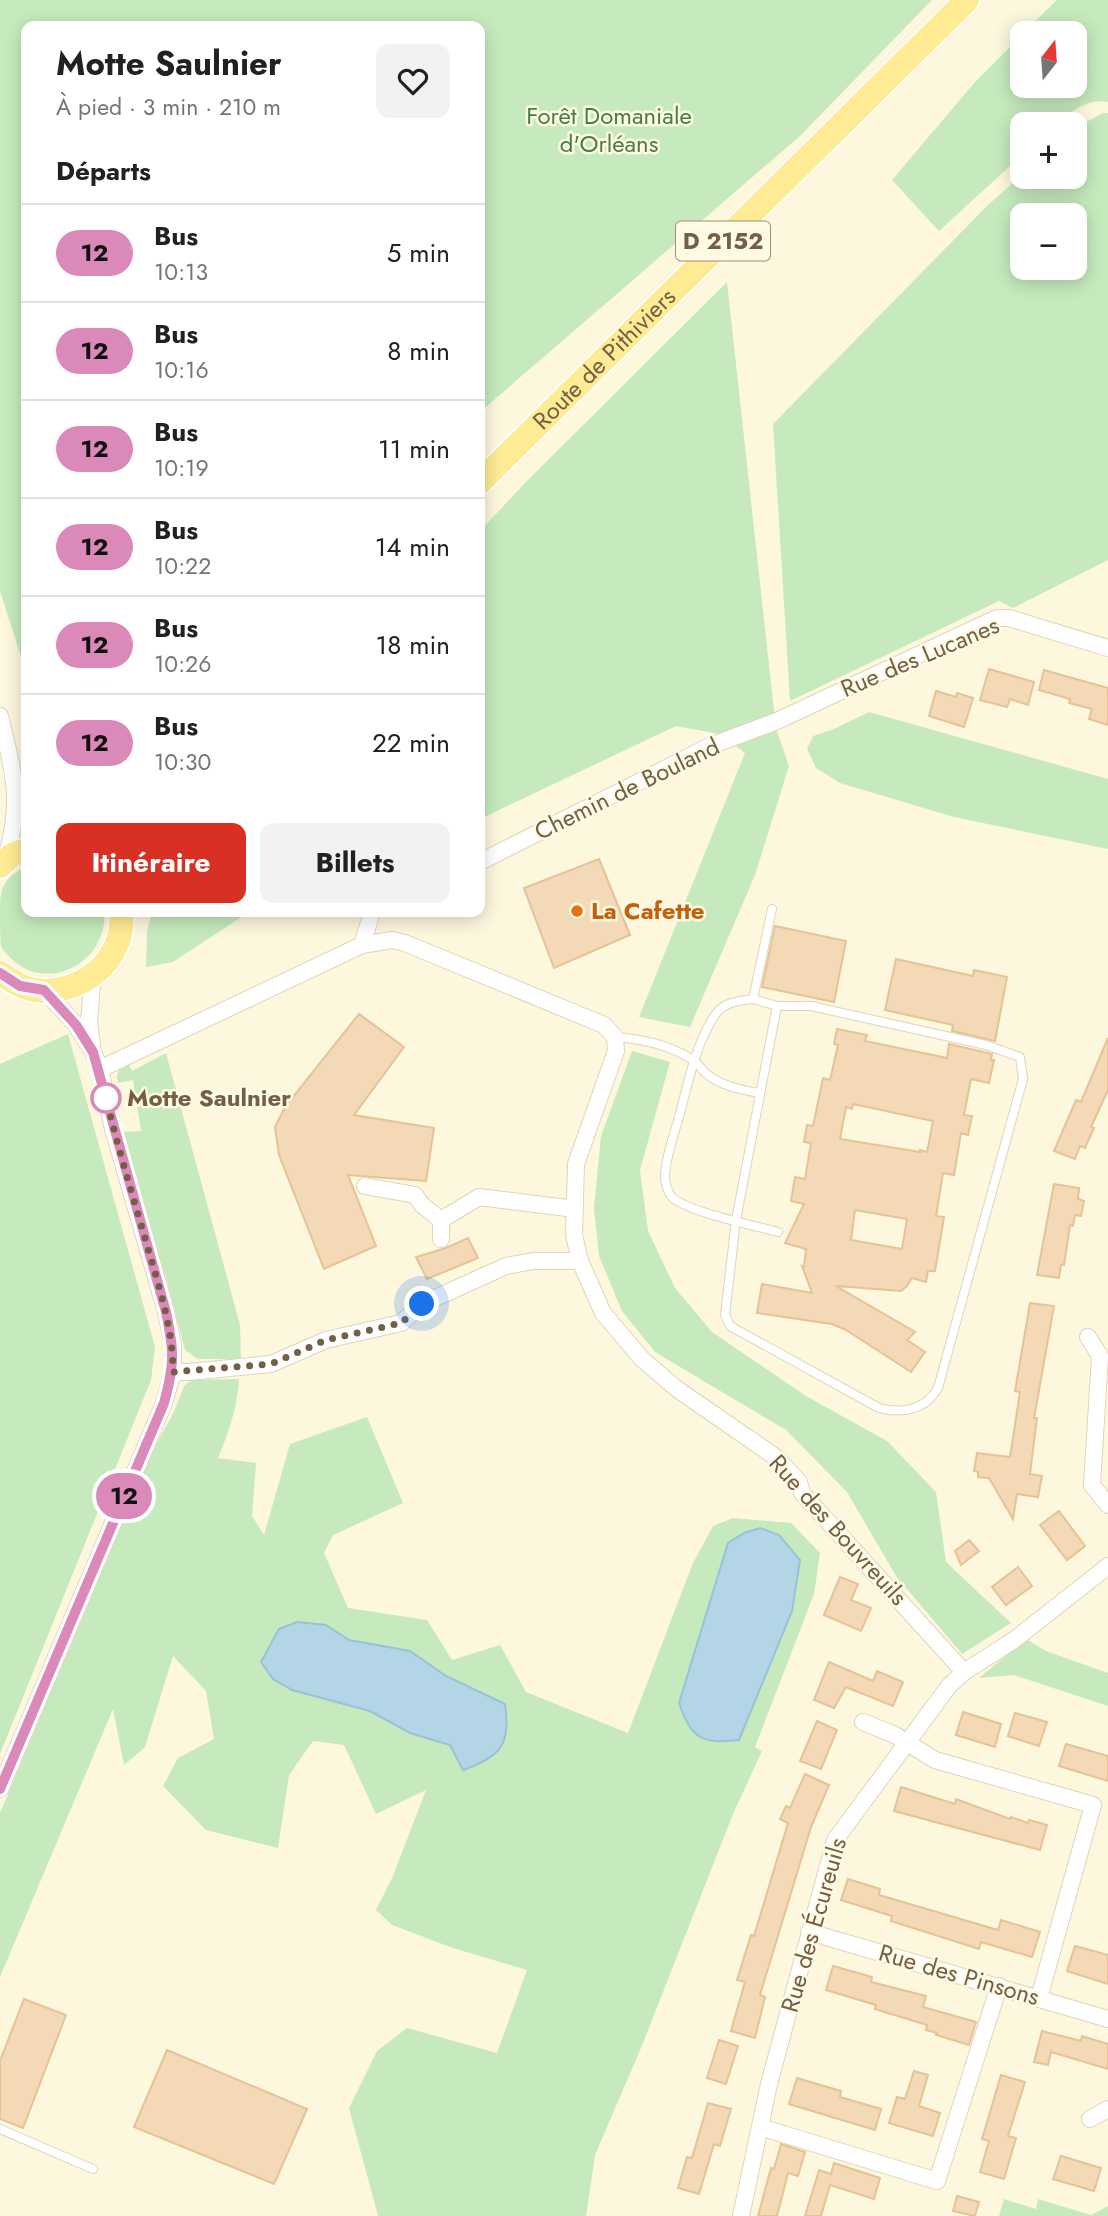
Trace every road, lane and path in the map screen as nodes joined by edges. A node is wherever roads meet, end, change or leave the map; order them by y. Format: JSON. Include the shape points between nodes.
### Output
{"nodes":[{"id":1,"x":967,"y":0,"type":"edge"},
{"id":2,"x":485,"y":477,"type":"edge"},
{"id":3,"x":1108,"y":648,"type":"edge"},
{"id":4,"x":0,"y":716,"type":"edge"},
{"id":5,"x":777,"y":721,"type":"joint"},
{"id":6,"x":15,"y":780,"type":"junction"},
{"id":7,"x":21,"y":791,"type":"edge"},
{"id":8,"x":10,"y":859,"type":"edge"},
{"id":9,"x":485,"y":859,"type":"edge"},
{"id":10,"x":772,"y":909,"type":"dead end"},
{"id":11,"x":122,"y":917,"type":"edge"},
{"id":12,"x":370,"y":917,"type":"edge"},
{"id":13,"x":362,"y":945,"type":"junction"},
{"id":14,"x":93,"y":974,"type":"junction"},
{"id":15,"x":3,"y":977,"type":"edge"},
{"id":16,"x":44,"y":990,"type":"junction"},
{"id":17,"x":753,"y":999,"type":"junction"},
{"id":18,"x":777,"y":1006,"type":"junction"},
{"id":19,"x":615,"y":1037,"type":"junction"},
{"id":20,"x":93,"y":1052,"type":"junction"},
{"id":21,"x":694,"y":1061,"type":"junction"},
{"id":22,"x":100,"y":1069,"type":"junction"},
{"id":23,"x":759,"y":1093,"type":"junction"},
{"id":24,"x":365,"y":1186,"type":"dead end"},
{"id":25,"x":575,"y":1209,"type":"junction"},
{"id":26,"x":440,"y":1220,"type":"junction"},
{"id":27,"x":736,"y":1220,"type":"junction"},
{"id":28,"x":778,"y":1232,"type":"dead end"},
{"id":29,"x":441,"y":1240,"type":"dead end"},
{"id":30,"x":580,"y":1261,"type":"junction"},
{"id":31,"x":1088,"y":1337,"type":"dead end"},
{"id":32,"x":173,"y":1372,"type":"junction"},
{"id":33,"x":1108,"y":1505,"type":"edge"},
{"id":34,"x":1108,"y":1566,"type":"edge"},
{"id":35,"x":964,"y":1672,"type":"junction"},
{"id":36,"x":863,"y":1722,"type":"dead end"},
{"id":37,"x":907,"y":1744,"type":"junction"},
{"id":38,"x":0,"y":1789,"type":"edge"},
{"id":39,"x":810,"y":1931,"type":"junction"},
{"id":40,"x":999,"y":1986,"type":"junction"},
{"id":41,"x":1039,"y":1998,"type":"junction"},
{"id":42,"x":1108,"y":2019,"type":"edge"},
{"id":43,"x":1108,"y":2109,"type":"edge"},
{"id":44,"x":1090,"y":2119,"type":"dead end"},
{"id":45,"x":760,"y":2127,"type":"junction"},
{"id":46,"x":0,"y":2129,"type":"edge"},
{"id":47,"x":93,"y":2169,"type":"dead end"},
{"id":48,"x":741,"y":2216,"type":"edge"}],
"edges":[{"from":1,"to":2,"type":"main road","name":"Route de Pithiviers","number":"D 2152"},
{"from":3,"to":5,"type":"street","name":"Rue des Lucanes","via":[[997,618]]},
{"from":4,"to":6,"type":"street"},
{"from":5,"to":9,"type":"street","name":"Chemin de Bouland","via":[[710,746]]},
{"from":6,"to":7,"type":"street"},
{"from":6,"to":8,"type":"street"},
{"from":10,"to":17,"type":"lane"},
{"from":11,"to":14,"type":"main road","via":[[120,936],[108,961]]},
{"from":12,"to":13,"type":"street"},
{"from":13,"to":19,"type":"street","via":[[392,940],[405,943],[588,1016]]},
{"from":13,"to":22,"type":"street"},
{"from":14,"to":16,"type":"main road","via":[[57,991]]},
{"from":14,"to":20,"type":"street","via":[[89,1021]]},
{"from":15,"to":16,"type":"main road"},
{"from":16,"to":20,"type":"street"},
{"from":17,"to":18,"type":"lane"},
{"from":17,"to":21,"type":"lane","via":[[733,1002],[715,1014]]},
{"from":18,"to":23,"type":"lane"},
{"from":18,"to":27,"type":"lane","via":[[811,1006],[986,1045],[1020,1058],[1023,1079],[933,1397],[916,1408],[897,1412],[879,1408],[730,1326],[725,1315]]},
{"from":19,"to":21,"type":"lane","via":[[642,1039]]},
{"from":19,"to":25,"type":"street","name":"Rue des Bouvreuils","via":[[616,1051],[576,1164]]},
{"from":20,"to":22,"type":"street"},
{"from":21,"to":23,"type":"lane","via":[[709,1076]]},
{"from":21,"to":27,"type":"lane","via":[[672,1142],[666,1185],[679,1202]]},
{"from":22,"to":32,"type":"street","via":[[166,1312]]},
{"from":23,"to":27,"type":"lane"},
{"from":24,"to":26,"type":"street","via":[[415,1195]]},
{"from":25,"to":26,"type":"street","via":[[479,1197]]},
{"from":25,"to":30,"type":"street","name":"Rue des Bouvreuils"},
{"from":26,"to":29,"type":"street"},
{"from":27,"to":28,"type":"lane"},
{"from":30,"to":32,"type":"street","via":[[506,1266],[422,1304],[401,1323],[326,1340],[271,1364]]},
{"from":30,"to":35,"type":"street","name":"Rue des Bouvreuils","via":[[603,1313],[642,1359],[777,1458],[799,1482],[802,1493]]},
{"from":31,"to":33,"type":"street","via":[[1100,1356],[1092,1485]]},
{"from":32,"to":38,"type":"street","via":[[164,1403]]},
{"from":34,"to":35,"type":"street","name":"Rue des Écureuils","via":[[1014,1640]]},
{"from":35,"to":37,"type":"street","name":"Rue des Écureuils"},
{"from":36,"to":37,"type":"street"},
{"from":37,"to":39,"type":"street","name":"Rue des Écureuils","via":[[835,1840]]},
{"from":37,"to":41,"type":"street","via":[[935,1760],[1093,1805]]},
{"from":39,"to":40,"type":"street","name":"Rue des Pinsons"},
{"from":39,"to":45,"type":"street","name":"Rue des Écureuils"},
{"from":40,"to":41,"type":"street","name":"Rue des Pinsons"},
{"from":40,"to":45,"type":"street","via":[[937,2181]]},
{"from":41,"to":42,"type":"street","name":"Rue des Pinsons"},
{"from":43,"to":44,"type":"street"},
{"from":45,"to":48,"type":"street","name":"Rue des Écureuils"},
{"from":46,"to":47,"type":"lane"}]}
